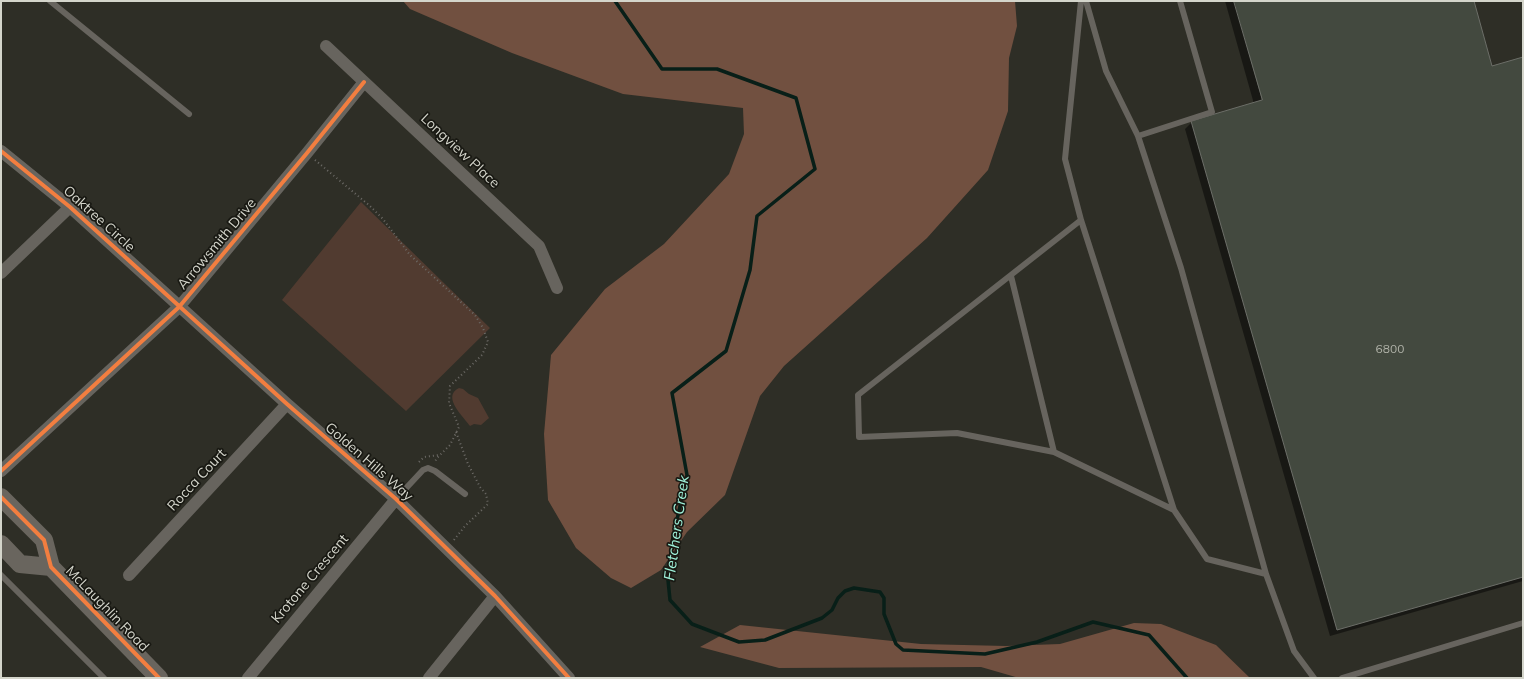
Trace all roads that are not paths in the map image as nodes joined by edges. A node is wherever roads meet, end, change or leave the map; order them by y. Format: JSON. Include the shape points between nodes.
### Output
{"nodes":[{"id":1,"x":50,"y":1,"type":"edge"},
{"id":2,"x":1081,"y":1,"type":"edge"},
{"id":3,"x":1086,"y":1,"type":"edge"},
{"id":4,"x":1180,"y":1,"type":"edge"},
{"id":5,"x":326,"y":46,"type":"dead end"},
{"id":6,"x":364,"y":82,"type":"junction"},
{"id":7,"x":190,"y":114,"type":"dead end"},
{"id":8,"x":1138,"y":136,"type":"junction"},
{"id":9,"x":1,"y":151,"type":"edge"},
{"id":10,"x":70,"y":207,"type":"junction"},
{"id":11,"x":1080,"y":220,"type":"junction"},
{"id":12,"x":1,"y":273,"type":"edge"},
{"id":13,"x":1011,"y":276,"type":"junction"},
{"id":14,"x":557,"y":288,"type":"dead end"},
{"id":15,"x":179,"y":307,"type":"junction"},
{"id":16,"x":287,"y":404,"type":"junction"},
{"id":17,"x":1054,"y":452,"type":"junction"},
{"id":18,"x":1,"y":471,"type":"edge"},
{"id":19,"x":465,"y":494,"type":"dead end"},
{"id":20,"x":1,"y":497,"type":"edge"},
{"id":21,"x":396,"y":499,"type":"junction"},
{"id":22,"x":1174,"y":510,"type":"junction"},
{"id":23,"x":1,"y":544,"type":"edge"},
{"id":24,"x":51,"y":568,"type":"junction"},
{"id":25,"x":1266,"y":574,"type":"junction"},
{"id":26,"x":1,"y":575,"type":"edge"},
{"id":27,"x":129,"y":575,"type":"dead end"},
{"id":28,"x":495,"y":596,"type":"junction"},
{"id":29,"x":1523,"y":623,"type":"edge"},
{"id":30,"x":104,"y":678,"type":"edge"},
{"id":31,"x":159,"y":678,"type":"edge"},
{"id":32,"x":248,"y":678,"type":"edge"},
{"id":33,"x":429,"y":678,"type":"edge"},
{"id":34,"x":569,"y":678,"type":"edge"},
{"id":35,"x":1314,"y":678,"type":"edge"},
{"id":36,"x":1342,"y":678,"type":"edge"}],
"edges":[{"from":1,"to":7,"type":"lane"},
{"from":2,"to":11,"type":"lane","via":[[1065,159]]},
{"from":3,"to":8,"type":"lane","via":[[1106,71]]},
{"from":4,"to":8,"type":"lane","via":[[1212,112]]},
{"from":5,"to":6,"type":"street","name":"Longview Place"},
{"from":6,"to":14,"type":"street","name":"Longview Place","via":[[539,246]]},
{"from":6,"to":15,"type":"street","name":"Arrowsmith Drive"},
{"from":8,"to":25,"type":"lane","via":[[1181,268]]},
{"from":9,"to":10,"type":"street","name":"Oaktree Circle"},
{"from":10,"to":12,"type":"street","name":"Oaktree Circle"},
{"from":10,"to":15,"type":"street","name":"Oaktree Circle"},
{"from":11,"to":13,"type":"lane"},
{"from":11,"to":22,"type":"lane"},
{"from":13,"to":17,"type":"lane"},
{"from":13,"to":17,"type":"lane","via":[[858,395],[859,437],[957,433]]},
{"from":15,"to":16,"type":"street","name":"Golden Hills Way"},
{"from":15,"to":18,"type":"street","name":"Arrowsmith Drive"},
{"from":16,"to":21,"type":"street","name":"Golden Hills Way"},
{"from":16,"to":27,"type":"street","name":"Rocca Court"},
{"from":17,"to":22,"type":"lane"},
{"from":19,"to":21,"type":"lane","via":[[428,468],[423,470]]},
{"from":20,"to":24,"type":"street","name":"McLaughlin Road","via":[[44,540]]},
{"from":21,"to":28,"type":"street","name":"Golden Hills Way"},
{"from":21,"to":32,"type":"street","name":"Krotone Crescent"},
{"from":22,"to":25,"type":"lane","via":[[1207,559]]},
{"from":23,"to":24,"type":"street","name":"McLaughlin Road","via":[[20,564]]},
{"from":24,"to":31,"type":"street","name":"McLaughlin Road"},
{"from":25,"to":35,"type":"lane","via":[[1294,652]]},
{"from":26,"to":30,"type":"lane"},
{"from":28,"to":33,"type":"street"},
{"from":28,"to":34,"type":"street","name":"Golden Hills Way"},
{"from":29,"to":36,"type":"lane"}]}
